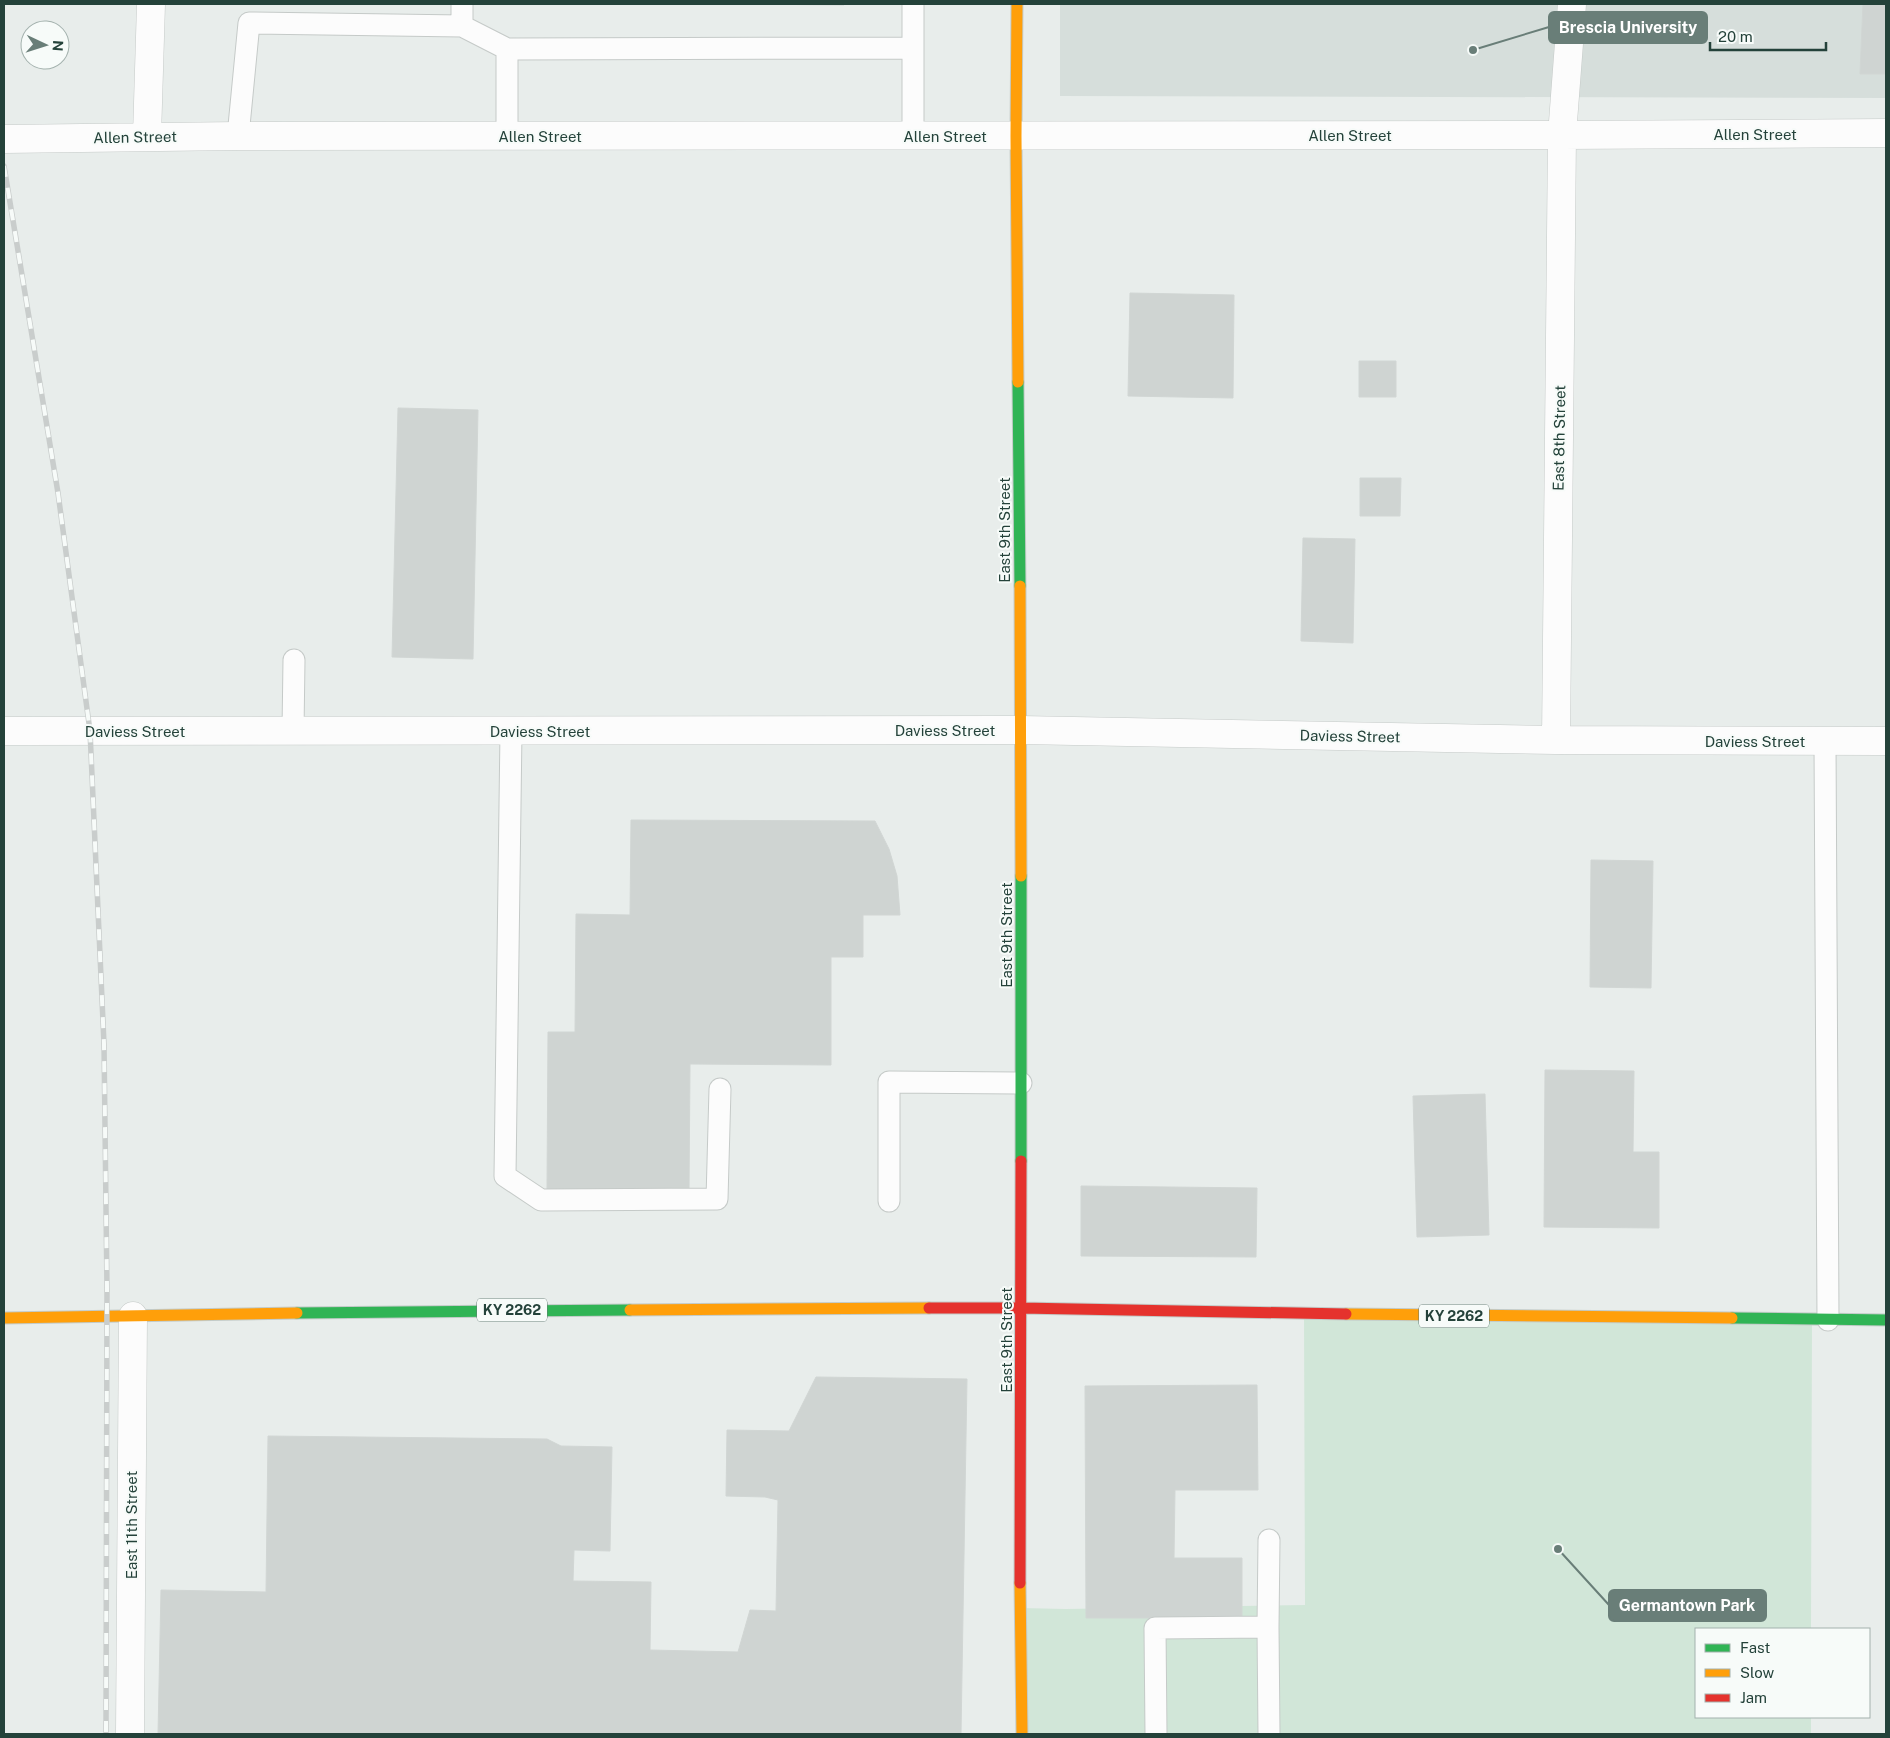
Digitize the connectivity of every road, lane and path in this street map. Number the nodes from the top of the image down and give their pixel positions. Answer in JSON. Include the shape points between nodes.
{"nodes":[{"id":1,"x":151,"y":4,"type":"edge"},
{"id":2,"x":462,"y":4,"type":"edge"},
{"id":3,"x":913,"y":4,"type":"edge"},
{"id":4,"x":1017,"y":4,"type":"edge"},
{"id":5,"x":1572,"y":4,"type":"edge"},
{"id":6,"x":250,"y":14,"type":"edge"},
{"id":7,"x":462,"y":26,"type":"junction"},
{"id":8,"x":913,"y":48,"type":"junction"},
{"id":9,"x":507,"y":49,"type":"junction"},
{"id":10,"x":1886,"y":134,"type":"edge"},
{"id":11,"x":1562,"y":135,"type":"junction"},
{"id":12,"x":148,"y":136,"type":"junction"},
{"id":13,"x":238,"y":136,"type":"junction"},
{"id":14,"x":506,"y":136,"type":"junction"},
{"id":15,"x":913,"y":136,"type":"junction"},
{"id":16,"x":1016,"y":136,"type":"junction"},
{"id":17,"x":4,"y":139,"type":"edge"},
{"id":18,"x":294,"y":660,"type":"dead end"},
{"id":19,"x":1021,"y":730,"type":"junction"},
{"id":20,"x":4,"y":731,"type":"edge"},
{"id":21,"x":292,"y":731,"type":"junction"},
{"id":22,"x":511,"y":731,"type":"junction"},
{"id":23,"x":1556,"y":740,"type":"junction"},
{"id":24,"x":1825,"y":741,"type":"junction"},
{"id":25,"x":1886,"y":741,"type":"edge"},
{"id":26,"x":1021,"y":1083,"type":"junction"},
{"id":27,"x":720,"y":1089,"type":"dead end"},
{"id":28,"x":889,"y":1201,"type":"dead end"},
{"id":29,"x":1021,"y":1308,"type":"junction"},
{"id":30,"x":133,"y":1316,"type":"junction"},
{"id":31,"x":4,"y":1318,"type":"edge"},
{"id":32,"x":1828,"y":1320,"type":"junction"},
{"id":33,"x":1886,"y":1320,"type":"edge"},
{"id":34,"x":1269,"y":1540,"type":"dead end"},
{"id":35,"x":1268,"y":1627,"type":"junction"},
{"id":36,"x":130,"y":1734,"type":"edge"},
{"id":37,"x":1022,"y":1734,"type":"edge"},
{"id":38,"x":1156,"y":1734,"type":"edge"},
{"id":39,"x":1270,"y":1734,"type":"edge"}],
"edges":[{"from":1,"to":12,"type":"street"},
{"from":2,"to":7,"type":"lane"},
{"from":3,"to":8,"type":"lane"},
{"from":4,"to":16,"type":"main road","name":"East 9th Street"},
{"from":5,"to":11,"type":"street","name":"East 8th Street"},
{"from":6,"to":7,"type":"lane"},
{"from":6,"to":13,"type":"lane"},
{"from":7,"to":9,"type":"lane"},
{"from":8,"to":9,"type":"lane"},
{"from":8,"to":15,"type":"lane"},
{"from":9,"to":14,"type":"lane"},
{"from":10,"to":11,"type":"street","name":"Allen Street"},
{"from":11,"to":16,"type":"street","name":"Allen Street"},
{"from":11,"to":23,"type":"street","name":"East 8th Street"},
{"from":12,"to":13,"type":"street","name":"Allen Street"},
{"from":12,"to":17,"type":"street","name":"Allen Street"},
{"from":13,"to":14,"type":"street","name":"Allen Street"},
{"from":14,"to":15,"type":"street","name":"Allen Street"},
{"from":15,"to":16,"type":"street","name":"Allen Street"},
{"from":16,"to":19,"type":"main road","name":"East 9th Street"},
{"from":18,"to":21,"type":"lane"},
{"from":19,"to":22,"type":"street","name":"Daviess Street"},
{"from":19,"to":23,"type":"street","name":"Daviess Street"},
{"from":19,"to":26,"type":"main road","name":"East 9th Street"},
{"from":20,"to":21,"type":"street","name":"Daviess Street"},
{"from":21,"to":22,"type":"street","name":"Daviess Street"},
{"from":22,"to":27,"type":"lane","via":[[505,1176],[541,1200],[717,1199]]},
{"from":23,"to":24,"type":"street","name":"Daviess Street"},
{"from":24,"to":25,"type":"street","name":"Daviess Street"},
{"from":24,"to":32,"type":"lane"},
{"from":26,"to":28,"type":"lane","via":[[889,1082]]},
{"from":26,"to":29,"type":"main road","name":"East 9th Street"},
{"from":29,"to":30,"type":"main road","number":"KY 2262","via":[[397,1311]]},
{"from":29,"to":32,"type":"main road","number":"KY 2262"},
{"from":29,"to":37,"type":"main road","name":"East 9th Street"},
{"from":30,"to":31,"type":"main road","number":"KY 2262"},
{"from":30,"to":36,"type":"street","name":"East 11th Street"},
{"from":32,"to":33,"type":"main road","number":"KY 2262"},
{"from":34,"to":35,"type":"lane"},
{"from":35,"to":38,"type":"lane","via":[[1155,1628]]},
{"from":35,"to":39,"type":"lane"}]}
